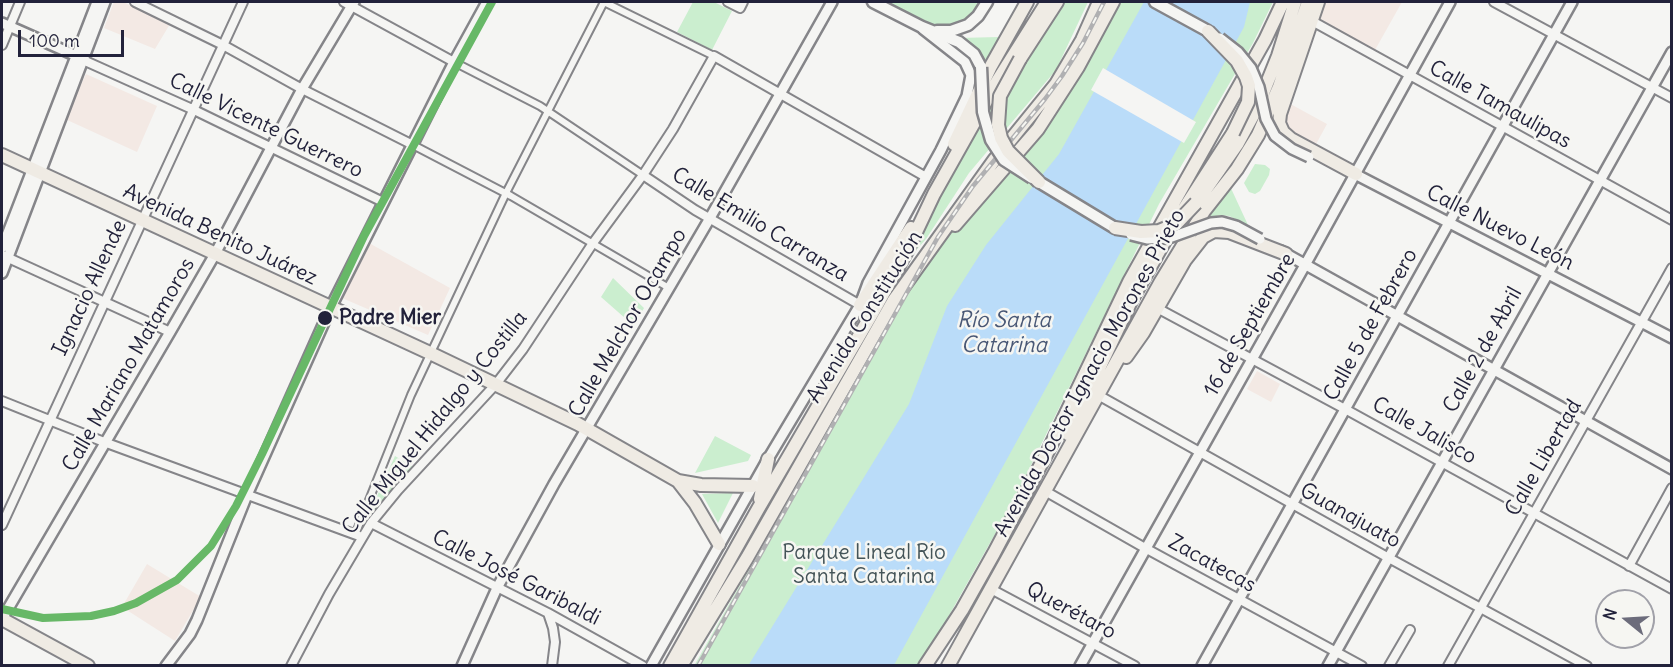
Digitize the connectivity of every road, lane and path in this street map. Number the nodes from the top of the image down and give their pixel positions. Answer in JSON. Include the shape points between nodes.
{"nodes":[{"id":1,"x":20,"y":2,"type":"edge"},
{"id":2,"x":97,"y":2,"type":"edge"},
{"id":3,"x":105,"y":2,"type":"edge"},
{"id":4,"x":135,"y":2,"type":"edge"},
{"id":5,"x":243,"y":2,"type":"edge"},
{"id":6,"x":487,"y":2,"type":"edge"},
{"id":7,"x":604,"y":2,"type":"edge"},
{"id":8,"x":728,"y":2,"type":"edge"},
{"id":9,"x":832,"y":2,"type":"edge"},
{"id":10,"x":873,"y":2,"type":"edge"},
{"id":11,"x":987,"y":2,"type":"edge"},
{"id":12,"x":1047,"y":2,"type":"edge"},
{"id":13,"x":1057,"y":2,"type":"edge"},
{"id":14,"x":1099,"y":2,"type":"edge"},
{"id":15,"x":1113,"y":2,"type":"edge"},
{"id":16,"x":1155,"y":2,"type":"edge"},
{"id":17,"x":1283,"y":2,"type":"edge"},
{"id":18,"x":1295,"y":2,"type":"edge"},
{"id":19,"x":1308,"y":2,"type":"edge"},
{"id":20,"x":1318,"y":2,"type":"edge"},
{"id":21,"x":1450,"y":2,"type":"edge"},
{"id":22,"x":1494,"y":2,"type":"edge"},
{"id":23,"x":1572,"y":2,"type":"edge"},
{"id":24,"x":350,"y":3,"type":"edge"},
{"id":25,"x":1026,"y":4,"type":"edge"},
{"id":26,"x":742,"y":5,"type":"edge"},
{"id":27,"x":1312,"y":21,"type":"junction"},
{"id":28,"x":5,"y":24,"type":"edge"},
{"id":29,"x":926,"y":29,"type":"junction"},
{"id":30,"x":1208,"y":31,"type":"junction"},
{"id":31,"x":1554,"y":34,"type":"junction"},
{"id":32,"x":2,"y":45,"type":"edge"},
{"id":33,"x":223,"y":45,"type":"junction"},
{"id":34,"x":1671,"y":52,"type":"edge"},
{"id":35,"x":714,"y":56,"type":"junction"},
{"id":36,"x":79,"y":58,"type":"junction"},
{"id":37,"x":454,"y":62,"type":"junction"},
{"id":38,"x":1409,"y":75,"type":"junction"},
{"id":39,"x":1652,"y":87,"type":"junction"},
{"id":40,"x":302,"y":89,"type":"junction"},
{"id":41,"x":780,"y":94,"type":"junction"},
{"id":42,"x":1671,"y":98,"type":"edge"},
{"id":43,"x":192,"y":109,"type":"junction"},
{"id":44,"x":546,"y":111,"type":"junction"},
{"id":45,"x":1502,"y":127,"type":"junction"},
{"id":46,"x":413,"y":145,"type":"junction"},
{"id":47,"x":271,"y":148,"type":"junction"},
{"id":48,"x":2,"y":155,"type":"edge"},
{"id":49,"x":36,"y":171,"type":"junction"},
{"id":50,"x":1356,"y":174,"type":"junction"},
{"id":51,"x":643,"y":175,"type":"junction"},
{"id":52,"x":927,"y":177,"type":"junction"},
{"id":53,"x":1599,"y":180,"type":"junction"},
{"id":54,"x":1039,"y":182,"type":"junction"},
{"id":55,"x":506,"y":193,"type":"junction"},
{"id":56,"x":934,"y":194,"type":"junction"},
{"id":57,"x":382,"y":202,"type":"junction"},
{"id":58,"x":710,"y":218,"type":"junction"},
{"id":59,"x":142,"y":219,"type":"junction"},
{"id":60,"x":1671,"y":220,"type":"edge"},
{"id":61,"x":1449,"y":222,"type":"junction"},
{"id":62,"x":1115,"y":228,"type":"junction"},
{"id":63,"x":593,"y":243,"type":"junction"},
{"id":64,"x":2,"y":248,"type":"edge"},
{"id":65,"x":215,"y":254,"type":"junction"},
{"id":66,"x":1286,"y":254,"type":"junction"},
{"id":67,"x":5,"y":256,"type":"edge"},
{"id":68,"x":1305,"y":265,"type":"junction"},
{"id":69,"x":1671,"y":268,"type":"edge"},
{"id":70,"x":2,"y":273,"type":"edge"},
{"id":71,"x":1547,"y":273,"type":"junction"},
{"id":72,"x":669,"y":288,"type":"junction"},
{"id":73,"x":894,"y":300,"type":"junction"},
{"id":74,"x":105,"y":302,"type":"junction"},
{"id":75,"x":860,"y":305,"type":"junction"},
{"id":76,"x":331,"y":308,"type":"junction"},
{"id":77,"x":1157,"y":308,"type":"junction"},
{"id":78,"x":1396,"y":316,"type":"junction"},
{"id":79,"x":1641,"y":322,"type":"junction"},
{"id":80,"x":170,"y":333,"type":"junction"},
{"id":81,"x":1671,"y":338,"type":"edge"},
{"id":82,"x":432,"y":354,"type":"junction"},
{"id":83,"x":1252,"y":358,"type":"junction"},
{"id":84,"x":1112,"y":370,"type":"junction"},
{"id":85,"x":1493,"y":370,"type":"junction"},
{"id":86,"x":496,"y":384,"type":"junction"},
{"id":87,"x":1098,"y":395,"type":"junction"},
{"id":88,"x":2,"y":401,"type":"edge"},
{"id":89,"x":1345,"y":408,"type":"junction"},
{"id":90,"x":49,"y":419,"type":"junction"},
{"id":91,"x":1586,"y":422,"type":"junction"},
{"id":92,"x":586,"y":429,"type":"junction"},
{"id":93,"x":104,"y":442,"type":"junction"},
{"id":94,"x":1199,"y":452,"type":"junction"},
{"id":95,"x":768,"y":459,"type":"junction"},
{"id":96,"x":1441,"y":461,"type":"junction"},
{"id":97,"x":1671,"y":469,"type":"edge"},
{"id":98,"x":678,"y":482,"type":"junction"},
{"id":99,"x":753,"y":486,"type":"junction"},
{"id":100,"x":1671,"y":488,"type":"edge"},
{"id":101,"x":1046,"y":491,"type":"junction"},
{"id":102,"x":247,"y":495,"type":"junction"},
{"id":103,"x":1291,"y":504,"type":"junction"},
{"id":104,"x":758,"y":508,"type":"junction"},
{"id":105,"x":1533,"y":512,"type":"junction"},
{"id":106,"x":371,"y":523,"type":"junction"},
{"id":107,"x":2,"y":525,"type":"edge"},
{"id":108,"x":358,"y":536,"type":"junction"},
{"id":109,"x":719,"y":544,"type":"junction"},
{"id":110,"x":1144,"y":548,"type":"junction"},
{"id":111,"x":1387,"y":557,"type":"junction"},
{"id":112,"x":747,"y":558,"type":"junction"},
{"id":113,"x":1629,"y":566,"type":"junction"},
{"id":114,"x":497,"y":588,"type":"junction"},
{"id":115,"x":991,"y":589,"type":"junction"},
{"id":116,"x":1671,"y":589,"type":"edge"},
{"id":117,"x":1239,"y":599,"type":"junction"},
{"id":118,"x":1481,"y":608,"type":"junction"},
{"id":119,"x":962,"y":610,"type":"junction"},
{"id":120,"x":548,"y":613,"type":"junction"},
{"id":121,"x":2,"y":619,"type":"edge"},
{"id":122,"x":691,"y":629,"type":"junction"},
{"id":123,"x":1410,"y":630,"type":"dead end"},
{"id":124,"x":1092,"y":643,"type":"junction"},
{"id":125,"x":1336,"y":651,"type":"junction"},
{"id":126,"x":1573,"y":662,"type":"edge"},
{"id":127,"x":88,"y":666,"type":"edge"},
{"id":128,"x":166,"y":666,"type":"edge"},
{"id":129,"x":291,"y":666,"type":"edge"},
{"id":130,"x":462,"y":666,"type":"edge"},
{"id":131,"x":552,"y":666,"type":"edge"},
{"id":132,"x":644,"y":666,"type":"edge"},
{"id":133,"x":651,"y":666,"type":"edge"},
{"id":134,"x":670,"y":666,"type":"edge"},
{"id":135,"x":681,"y":666,"type":"edge"},
{"id":136,"x":925,"y":666,"type":"edge"},
{"id":137,"x":935,"y":666,"type":"edge"},
{"id":138,"x":948,"y":666,"type":"edge"},
{"id":139,"x":1080,"y":666,"type":"edge"},
{"id":140,"x":1135,"y":666,"type":"edge"},
{"id":141,"x":1202,"y":666,"type":"edge"},
{"id":142,"x":1328,"y":666,"type":"edge"},
{"id":143,"x":1362,"y":666,"type":"edge"},
{"id":144,"x":1389,"y":666,"type":"edge"},
{"id":145,"x":1448,"y":666,"type":"edge"},
{"id":146,"x":1587,"y":666,"type":"edge"}],
"edges":[{"from":1,"to":28,"type":"street"},
{"from":2,"to":36,"type":"street"},
{"from":3,"to":36,"type":"street"},
{"from":4,"to":33,"type":"street"},
{"from":5,"to":33,"type":"street","name":"Ignacio Allende"},
{"from":6,"to":37,"type":"street"},
{"from":7,"to":35,"type":"street"},
{"from":7,"to":44,"type":"street"},
{"from":8,"to":26,"type":"street"},
{"from":9,"to":41,"type":"street","name":"Calle Melchor Ocampo"},
{"from":10,"to":29,"type":"main road"},
{"from":11,"to":29,"type":"main road","via":[[968,25],[951,30]]},
{"from":12,"to":56,"type":"main road","name":"Avenida Constitución"},
{"from":13,"to":54,"type":"main road","bridge":true,"via":[[1000,96],[1001,138],[1008,151]]},
{"from":14,"to":73,"type":"main road","name":"Avenida Constitución","via":[[1056,84],[988,168]]},
{"from":15,"to":73,"type":"main road","via":[[1038,129]]},
{"from":16,"to":30,"type":"main road"},
{"from":17,"to":119,"type":"main road","name":"Avenida Doctor Ignacio Morones Prieto","via":[[1129,282],[1048,451]]},
{"from":18,"to":62,"type":"main road","bridge":true,"via":[[1257,108],[1196,203],[1176,224],[1158,231]]},
{"from":19,"to":84,"type":"main road","name":"Avenida Doctor Ignacio Morones Prieto","via":[[1258,135],[1195,225]]},
{"from":20,"to":27,"type":"main road"},
{"from":21,"to":38,"type":"street","name":"16 de Septiembre"},
{"from":22,"to":31,"type":"street"},
{"from":23,"to":31,"type":"street","name":"Calle 5 de Febrero"},
{"from":24,"to":37,"type":"street"},
{"from":24,"to":40,"type":"street","name":"Calle Mariano Matamoros"},
{"from":25,"to":56,"type":"main road","via":[[974,101]]},
{"from":27,"to":38,"type":"street","name":"Calle Tamaulipas"},
{"from":27,"to":50,"type":"main road","via":[[1279,123],[1291,139]]},
{"from":28,"to":32,"type":"street"},
{"from":28,"to":36,"type":"street","name":"Calle Vicente Guerrero"},
{"from":29,"to":52,"type":"street","via":[[961,57],[971,75],[964,104]]},
{"from":29,"to":54,"type":"main road","bridge":true,"via":[[974,54],[981,67],[983,112],[991,140],[1004,160]]},
{"from":30,"to":50,"type":"street","name":"Calle Nuevo León","bridge":true,"via":[[1238,52],[1251,68],[1266,120],[1275,136],[1309,157]]},
{"from":30,"to":101,"type":"main road","bridge":true,"via":[[1246,77],[1248,102],[1142,280],[1070,430]]},
{"from":31,"to":39,"type":"street"},
{"from":31,"to":45,"type":"street","name":"Calle 5 de Febrero"},
{"from":33,"to":40,"type":"street"},
{"from":33,"to":43,"type":"street","name":"Ignacio Allende"},
{"from":34,"to":39,"type":"street","name":"Calle 2 de Abril"},
{"from":35,"to":41,"type":"street"},
{"from":35,"to":51,"type":"street","name":"Calle Miguel Hidalgo y Costilla"},
{"from":36,"to":43,"type":"street","name":"Calle Vicente Guerrero"},
{"from":36,"to":49,"type":"street"},
{"from":37,"to":44,"type":"street"},
{"from":37,"to":46,"type":"street"},
{"from":38,"to":45,"type":"street","name":"Calle Tamaulipas"},
{"from":38,"to":50,"type":"street","name":"16 de Septiembre"},
{"from":39,"to":42,"type":"street"},
{"from":39,"to":53,"type":"street","name":"Calle 2 de Abril"},
{"from":40,"to":46,"type":"street"},
{"from":40,"to":47,"type":"street","name":"Calle Mariano Matamoros"},
{"from":41,"to":52,"type":"street"},
{"from":41,"to":58,"type":"street","name":"Calle Melchor Ocampo"},
{"from":43,"to":47,"type":"street","name":"Calle Vicente Guerrero"},
{"from":43,"to":59,"type":"street","name":"Ignacio Allende"},
{"from":44,"to":51,"type":"street"},
{"from":44,"to":55,"type":"street"},
{"from":45,"to":53,"type":"street","name":"Calle Tamaulipas"},
{"from":45,"to":61,"type":"street","name":"Calle 5 de Febrero"},
{"from":46,"to":55,"type":"street"},
{"from":46,"to":57,"type":"street"},
{"from":47,"to":57,"type":"street","name":"Calle Vicente Guerrero"},
{"from":47,"to":65,"type":"street","name":"Calle Mariano Matamoros"},
{"from":48,"to":49,"type":"main road","name":"Avenida Benito Juárez"},
{"from":49,"to":59,"type":"main road","name":"Avenida Benito Juárez"},
{"from":49,"to":64,"type":"street"},
{"from":49,"to":67,"type":"street"},
{"from":50,"to":61,"type":"street","name":"Calle Nuevo León"},
{"from":50,"to":68,"type":"street","name":"16 de Septiembre"},
{"from":51,"to":58,"type":"street","name":"Calle Emilio Carranza"},
{"from":51,"to":63,"type":"street","name":"Calle Miguel Hidalgo y Costilla"},
{"from":52,"to":75,"type":"street","via":[[868,283]]},
{"from":53,"to":60,"type":"street","name":"Calle Tamaulipas"},
{"from":53,"to":71,"type":"street","name":"Calle 2 de Abril"},
{"from":54,"to":62,"type":"main road"},
{"from":55,"to":63,"type":"street"},
{"from":55,"to":82,"type":"street"},
{"from":56,"to":75,"type":"main road"},
{"from":56,"to":104,"type":"main road","name":"Avenida Constitución","via":[[873,312]]},
{"from":57,"to":76,"type":"street"},
{"from":58,"to":72,"type":"street","name":"Calle Melchor Ocampo"},
{"from":58,"to":75,"type":"street","name":"Calle Emilio Carranza"},
{"from":59,"to":65,"type":"main road","name":"Avenida Benito Juárez"},
{"from":59,"to":74,"type":"street","name":"Ignacio Allende"},
{"from":61,"to":71,"type":"street","name":"Calle Nuevo León"},
{"from":61,"to":78,"type":"street","name":"Calle 5 de Febrero"},
{"from":62,"to":66,"type":"street","bridge":true,"via":[[1135,237],[1158,239],[1222,222]]},
{"from":63,"to":72,"type":"street"},
{"from":63,"to":86,"type":"street","name":"Calle Miguel Hidalgo y Costilla"},
{"from":65,"to":76,"type":"main road","name":"Avenida Benito Juárez"},
{"from":65,"to":80,"type":"street","name":"Calle Mariano Matamoros"},
{"from":66,"to":68,"type":"street"},
{"from":66,"to":77,"type":"main road","via":[[1229,232],[1209,233],[1194,247]]},
{"from":67,"to":70,"type":"street"},
{"from":67,"to":74,"type":"street"},
{"from":68,"to":78,"type":"street"},
{"from":68,"to":83,"type":"street","name":"16 de Septiembre"},
{"from":69,"to":79,"type":"street","name":"Calle Libertad"},
{"from":71,"to":79,"type":"street","name":"Calle Nuevo León"},
{"from":71,"to":85,"type":"street","name":"Calle 2 de Abril"},
{"from":72,"to":92,"type":"street","name":"Calle Melchor Ocampo"},
{"from":73,"to":112,"type":"main road","name":"Avenida Constitución"},
{"from":74,"to":80,"type":"street"},
{"from":74,"to":90,"type":"street","name":"Ignacio Allende"},
{"from":75,"to":95,"type":"street"},
{"from":76,"to":82,"type":"main road","name":"Avenida Benito Juárez"},
{"from":76,"to":102,"type":"street"},
{"from":77,"to":83,"type":"street","name":"Calle Jalisco"},
{"from":77,"to":84,"type":"main road","via":[[1136,343]]},
{"from":78,"to":85,"type":"street"},
{"from":78,"to":89,"type":"street","name":"Calle 5 de Febrero"},
{"from":79,"to":81,"type":"street","name":"Calle Nuevo León"},
{"from":79,"to":91,"type":"street","name":"Calle Libertad"},
{"from":80,"to":93,"type":"street","name":"Calle Mariano Matamoros"},
{"from":82,"to":86,"type":"main road","name":"Avenida Benito Juárez"},
{"from":82,"to":108,"type":"street","via":[[411,394]]},
{"from":83,"to":89,"type":"street","name":"Calle Jalisco"},
{"from":83,"to":94,"type":"street","name":"16 de Septiembre"},
{"from":84,"to":87,"type":"main road","name":"Avenida Doctor Ignacio Morones Prieto"},
{"from":85,"to":91,"type":"street"},
{"from":85,"to":96,"type":"street","name":"Calle 2 de Abril"},
{"from":86,"to":92,"type":"main road","name":"Avenida Benito Juárez"},
{"from":86,"to":106,"type":"street","name":"Calle Miguel Hidalgo y Costilla"},
{"from":87,"to":94,"type":"street","name":"Guanajuato"},
{"from":87,"to":101,"type":"main road","name":"Avenida Doctor Ignacio Morones Prieto"},
{"from":88,"to":90,"type":"street"},
{"from":89,"to":96,"type":"street","name":"Calle Jalisco"},
{"from":89,"to":103,"type":"street","name":"Calle 5 de Febrero"},
{"from":90,"to":93,"type":"street"},
{"from":90,"to":107,"type":"street","name":"Ignacio Allende"},
{"from":91,"to":97,"type":"street"},
{"from":91,"to":105,"type":"street","name":"Calle Libertad"},
{"from":92,"to":98,"type":"main road","name":"Avenida Benito Juárez"},
{"from":92,"to":114,"type":"street","name":"Calle Melchor Ocampo"},
{"from":93,"to":102,"type":"street"},
{"from":93,"to":121,"type":"street","name":"Calle Mariano Matamoros"},
{"from":94,"to":103,"type":"street","name":"Guanajuato"},
{"from":94,"to":110,"type":"street","name":"16 de Septiembre"},
{"from":95,"to":99,"type":"street"},
{"from":95,"to":104,"type":"main road"},
{"from":96,"to":105,"type":"street","name":"Calle Jalisco"},
{"from":96,"to":111,"type":"street","name":"Calle 2 de Abril"},
{"from":98,"to":99,"type":"main road","name":"Avenida Benito Juárez"},
{"from":98,"to":109,"type":"main road","name":"Avenida Benito Juárez"},
{"from":99,"to":109,"type":"street"},
{"from":100,"to":113,"type":"street"},
{"from":101,"to":110,"type":"street","name":"Zacatecas"},
{"from":101,"to":115,"type":"main road","name":"Avenida Doctor Ignacio Morones Prieto"},
{"from":102,"to":108,"type":"street"},
{"from":102,"to":128,"type":"street","via":[[197,620]]},
{"from":103,"to":111,"type":"street","name":"Guanajuato"},
{"from":103,"to":117,"type":"street","name":"Calle 5 de Febrero"},
{"from":104,"to":122,"type":"main road","name":"Avenida Constitución"},
{"from":105,"to":113,"type":"street","name":"Calle Jalisco"},
{"from":105,"to":118,"type":"street","name":"Calle Libertad"},
{"from":106,"to":108,"type":"street","name":"Calle Miguel Hidalgo y Costilla"},
{"from":106,"to":114,"type":"street","name":"Calle José Garibaldi"},
{"from":108,"to":129,"type":"street","name":"Calle Miguel Hidalgo y Costilla"},
{"from":109,"to":133,"type":"street"},
{"from":110,"to":117,"type":"street","name":"Zacatecas"},
{"from":110,"to":124,"type":"street","name":"16 de Septiembre"},
{"from":111,"to":118,"type":"street","name":"Guanajuato"},
{"from":111,"to":125,"type":"street","name":"Calle 2 de Abril"},
{"from":112,"to":122,"type":"main road"},
{"from":112,"to":135,"type":"main road","name":"Avenida Constitución"},
{"from":113,"to":116,"type":"street","name":"Calle Jalisco"},
{"from":114,"to":120,"type":"street","name":"Calle José Garibaldi"},
{"from":114,"to":130,"type":"street","name":"Calle Melchor Ocampo"},
{"from":115,"to":124,"type":"street","name":"Querétaro"},
{"from":115,"to":138,"type":"main road","name":"Avenida Doctor Ignacio Morones Prieto"},
{"from":117,"to":125,"type":"street","name":"Zacatecas"},
{"from":117,"to":141,"type":"street","name":"Calle 5 de Febrero"},
{"from":118,"to":126,"type":"street","name":"Guanajuato"},
{"from":118,"to":145,"type":"street","name":"Calle Libertad"},
{"from":119,"to":136,"type":"main road","name":"Avenida Doctor Ignacio Morones Prieto"},
{"from":119,"to":137,"type":"main road"},
{"from":120,"to":131,"type":"street","via":[[555,642]]},
{"from":120,"to":132,"type":"street","name":"Calle José Garibaldi"},
{"from":121,"to":127,"type":"main road"},
{"from":122,"to":134,"type":"main road","name":"Avenida Constitución"},
{"from":123,"to":144,"type":"street"},
{"from":124,"to":139,"type":"street","name":"16 de Septiembre"},
{"from":124,"to":140,"type":"street","name":"Querétaro"},
{"from":125,"to":142,"type":"street","name":"Calle 2 de Abril"},
{"from":125,"to":143,"type":"street","name":"Zacatecas"},
{"from":126,"to":146,"type":"street","name":"Guanajuato"}]}
